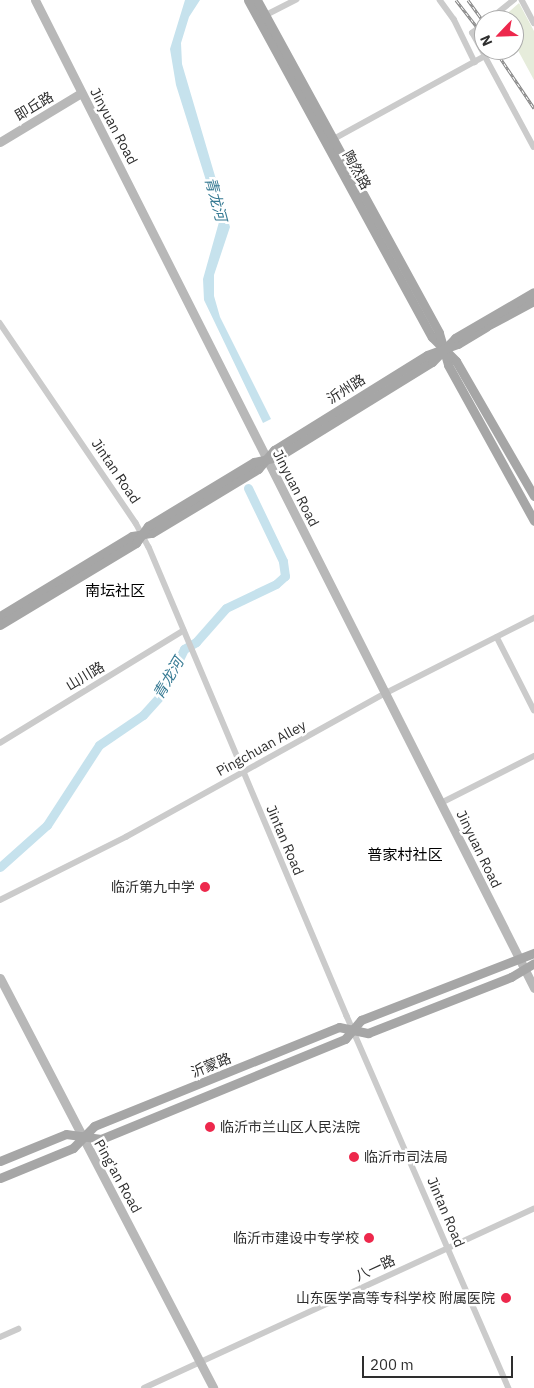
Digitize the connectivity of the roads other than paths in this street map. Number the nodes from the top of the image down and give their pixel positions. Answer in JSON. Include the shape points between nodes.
{"nodes":[{"id":1,"x":35,"y":0,"type":"edge"},
{"id":2,"x":248,"y":0,"type":"edge"},
{"id":3,"x":257,"y":0,"type":"edge"},
{"id":4,"x":296,"y":0,"type":"edge"},
{"id":5,"x":440,"y":0,"type":"edge"},
{"id":6,"x":514,"y":0,"type":"edge"},
{"id":7,"x":522,"y":0,"type":"edge"},
{"id":8,"x":502,"y":10,"type":"edge"},
{"id":9,"x":266,"y":15,"type":"junction"},
{"id":10,"x":534,"y":23,"type":"edge"},
{"id":11,"x":478,"y":60,"type":"edge"},
{"id":12,"x":487,"y":60,"type":"edge"},
{"id":13,"x":475,"y":62,"type":"junction"},
{"id":14,"x":81,"y":93,"type":"junction"},
{"id":15,"x":309,"y":111,"type":"junction"},
{"id":16,"x":325,"y":123,"type":"junction"},
{"id":17,"x":334,"y":139,"type":"junction"},
{"id":18,"x":0,"y":142,"type":"edge"},
{"id":19,"x":534,"y":147,"type":"edge"},
{"id":20,"x":335,"y":159,"type":"junction"},
{"id":21,"x":354,"y":176,"type":"junction"},
{"id":22,"x":534,"y":288,"type":"edge"},
{"id":23,"x":534,"y":292,"type":"edge"},
{"id":24,"x":534,"y":297,"type":"edge"},
{"id":25,"x":534,"y":301,"type":"edge"},
{"id":26,"x":486,"y":323,"type":"junction"},
{"id":27,"x":0,"y":324,"type":"edge"},
{"id":28,"x":445,"y":350,"type":"junction"},
{"id":29,"x":266,"y":459,"type":"junction"},
{"id":30,"x":534,"y":496,"type":"edge"},
{"id":31,"x":534,"y":521,"type":"edge"},
{"id":32,"x":143,"y":536,"type":"junction"},
{"id":33,"x":0,"y":616,"type":"edge"},
{"id":34,"x":534,"y":618,"type":"edge"},
{"id":35,"x":0,"y":625,"type":"edge"},
{"id":36,"x":184,"y":631,"type":"junction"},
{"id":37,"x":497,"y":637,"type":"junction"},
{"id":38,"x":386,"y":694,"type":"junction"},
{"id":39,"x":534,"y":710,"type":"edge"},
{"id":40,"x":0,"y":742,"type":"edge"},
{"id":41,"x":534,"y":756,"type":"edge"},
{"id":42,"x":242,"y":771,"type":"junction"},
{"id":43,"x":441,"y":803,"type":"junction"},
{"id":44,"x":0,"y":900,"type":"edge"},
{"id":45,"x":534,"y":956,"type":"edge"},
{"id":46,"x":519,"y":959,"type":"junction"},
{"id":47,"x":525,"y":970,"type":"junction"},
{"id":48,"x":0,"y":978,"type":"edge"},
{"id":49,"x":534,"y":988,"type":"edge"},
{"id":50,"x":355,"y":1030,"type":"junction"},
{"id":51,"x":80,"y":1138,"type":"junction"},
{"id":52,"x":0,"y":1162,"type":"edge"},
{"id":53,"x":0,"y":1178,"type":"edge"},
{"id":54,"x":534,"y":1209,"type":"edge"},
{"id":55,"x":448,"y":1248,"type":"junction"},
{"id":56,"x":18,"y":1330,"type":"dead end"},
{"id":57,"x":0,"y":1337,"type":"edge"},
{"id":58,"x":200,"y":1362,"type":"junction"},
{"id":59,"x":144,"y":1388,"type":"edge"},
{"id":60,"x":213,"y":1388,"type":"edge"},
{"id":61,"x":509,"y":1388,"type":"edge"}],
"edges":[{"from":1,"to":14,"type":"street","name":"Jinyuan Road"},
{"from":2,"to":15,"type":"main road","name":"陶然路"},
{"from":3,"to":9,"type":"main road","name":"陶然路"},
{"from":4,"to":9,"type":"street"},
{"from":5,"to":13,"type":"street","via":[[454,19]]},
{"from":6,"to":8,"type":"street"},
{"from":7,"to":10,"type":"street"},
{"from":9,"to":16,"type":"main road","name":"陶然路"},
{"from":11,"to":13,"type":"street"},
{"from":12,"to":19,"type":"street"},
{"from":13,"to":17,"type":"street"},
{"from":14,"to":18,"type":"street","name":"即丘路"},
{"from":14,"to":29,"type":"street","name":"Jinyuan Road"},
{"from":15,"to":16,"type":"main road","via":[[324,131]]},
{"from":15,"to":20,"type":"main road","name":"陶然路"},
{"from":16,"to":17,"type":"main road","name":"陶然路"},
{"from":17,"to":21,"type":"main road","name":"陶然路"},
{"from":20,"to":21,"type":"main road","via":[[336,150]]},
{"from":20,"to":28,"type":"main road","name":"陶然路","via":[[432,338]]},
{"from":21,"to":28,"type":"main road","name":"陶然路","via":[[439,333]]},
{"from":22,"to":26,"type":"main road"},
{"from":23,"to":26,"type":"main road","name":"沂州路"},
{"from":24,"to":26,"type":"main road","name":"沂州路"},
{"from":25,"to":26,"type":"main road"},
{"from":26,"to":28,"type":"main road","name":"沂州路"},
{"from":27,"to":32,"type":"street","name":"Jintan Road"},
{"from":28,"to":29,"type":"main road","name":"沂州路","via":[[427,355],[274,450]]},
{"from":28,"to":30,"type":"main road","name":"陶然路","via":[[456,361]]},
{"from":28,"to":31,"type":"main road","name":"陶然路","via":[[448,365]]},
{"from":29,"to":32,"type":"main road","name":"沂州路","via":[[258,469]]},
{"from":29,"to":38,"type":"street","name":"Jinyuan Road"},
{"from":32,"to":33,"type":"main road","name":"沂州路","via":[[132,536]]},
{"from":32,"to":35,"type":"main road","name":"沂州路"},
{"from":32,"to":36,"type":"street","name":"Jintan Road"},
{"from":34,"to":37,"type":"street","name":"Pingchuan Alley"},
{"from":36,"to":40,"type":"street","name":"山川路"},
{"from":36,"to":42,"type":"street","name":"Jintan Road"},
{"from":37,"to":38,"type":"street","name":"Pingchuan Alley"},
{"from":37,"to":39,"type":"street"},
{"from":38,"to":42,"type":"street","name":"Pingchuan Alley"},
{"from":38,"to":43,"type":"street","name":"Jinyuan Road"},
{"from":41,"to":43,"type":"street"},
{"from":42,"to":44,"type":"street","name":"Pingchuan Alley","via":[[126,837]]},
{"from":42,"to":50,"type":"street","name":"Jintan Road"},
{"from":43,"to":46,"type":"street","name":"Jinyuan Road"},
{"from":45,"to":46,"type":"main road","name":"沂蒙路"},
{"from":45,"to":47,"type":"main road","name":"沂蒙路"},
{"from":46,"to":47,"type":"street","name":"Jinyuan Road"},
{"from":46,"to":50,"type":"main road","name":"沂蒙路","via":[[362,1020]]},
{"from":47,"to":49,"type":"street","name":"Jinyuan Road"},
{"from":47,"to":50,"type":"main road","name":"沂蒙路","via":[[368,1033]]},
{"from":48,"to":51,"type":"street","name":"Ping'an Road"},
{"from":50,"to":51,"type":"main road","name":"沂蒙路","via":[[345,1039],[110,1136]]},
{"from":50,"to":51,"type":"main road","name":"沂蒙路","via":[[339,1027],[94,1126]]},
{"from":50,"to":55,"type":"street","name":"Jintan Road"},
{"from":51,"to":52,"type":"main road","name":"沂蒙路","via":[[66,1134]]},
{"from":51,"to":53,"type":"main road","name":"沂蒙路","via":[[73,1148]]},
{"from":51,"to":58,"type":"street","name":"Ping'an Road","via":[[94,1158]]},
{"from":54,"to":55,"type":"street","name":"八一路"},
{"from":55,"to":58,"type":"street","name":"八一路"},
{"from":55,"to":61,"type":"street","name":"Jintan Road"},
{"from":56,"to":57,"type":"street"},
{"from":58,"to":59,"type":"street","name":"八一路"},
{"from":58,"to":60,"type":"street","name":"Ping'an Road"}]}
